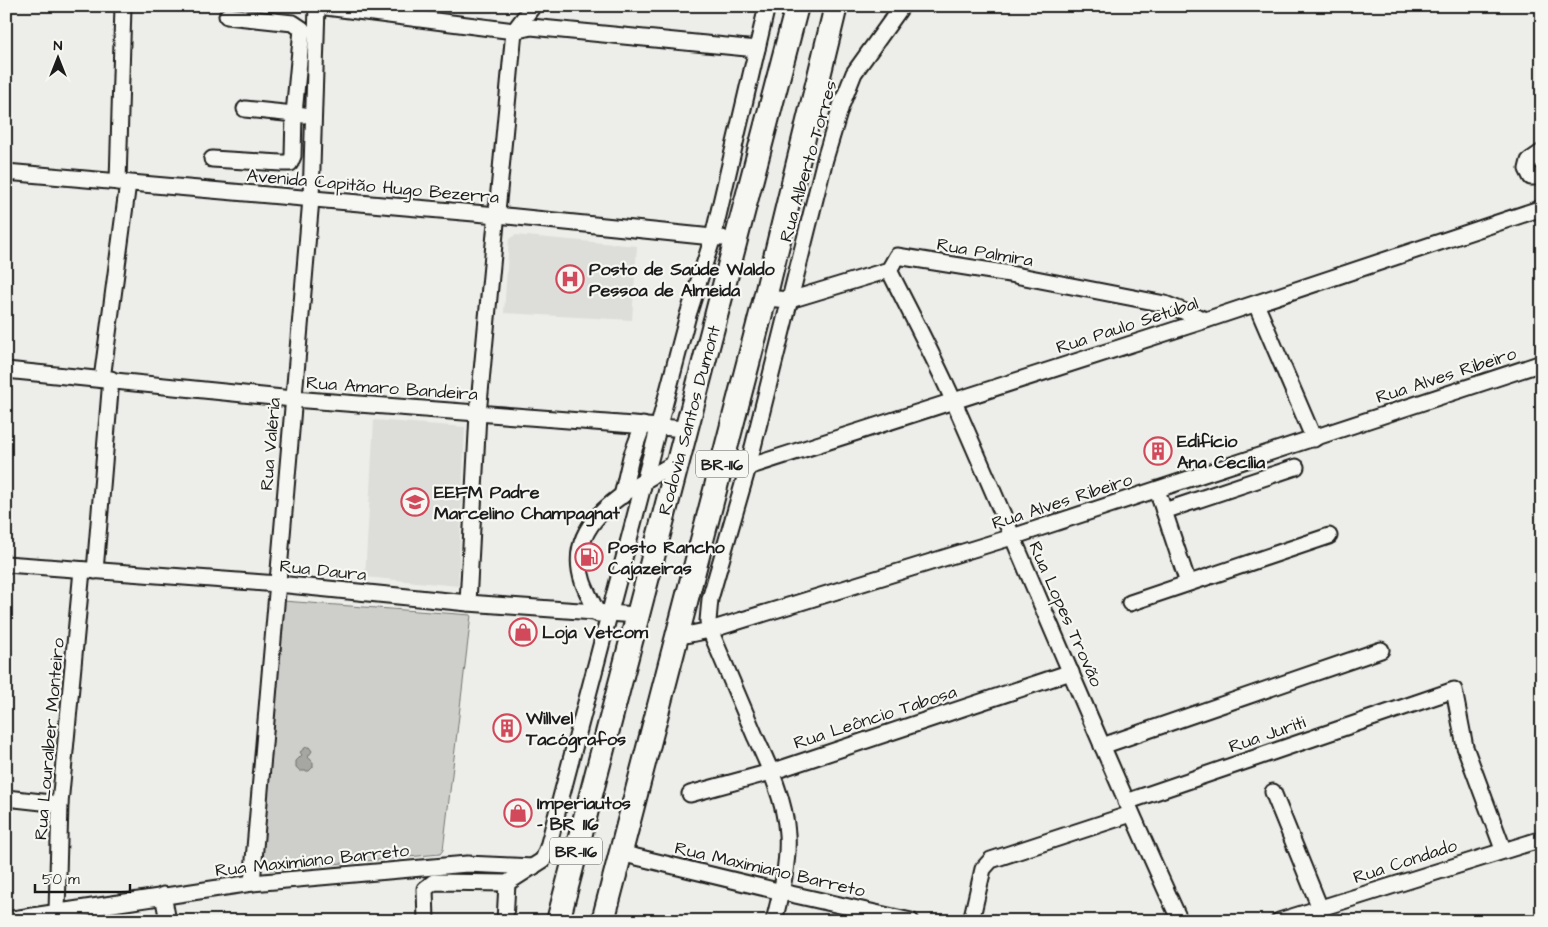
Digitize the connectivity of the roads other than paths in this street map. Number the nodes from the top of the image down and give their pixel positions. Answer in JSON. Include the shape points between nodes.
{"nodes":[{"id":1,"x":123,"y":6,"type":"edge"},
{"id":2,"x":317,"y":6,"type":"edge"},
{"id":3,"x":533,"y":6,"type":"edge"},
{"id":4,"x":766,"y":6,"type":"edge"},
{"id":5,"x":797,"y":6,"type":"edge"},
{"id":6,"x":836,"y":6,"type":"edge"},
{"id":7,"x":902,"y":6,"type":"edge"},
{"id":8,"x":228,"y":16,"type":"dead end"},
{"id":9,"x":514,"y":31,"type":"junction"},
{"id":10,"x":757,"y":49,"type":"junction"},
{"id":11,"x":245,"y":109,"type":"dead end"},
{"id":12,"x":294,"y":114,"type":"junction"},
{"id":13,"x":313,"y":116,"type":"junction"},
{"id":14,"x":1542,"y":152,"type":"edge"},
{"id":15,"x":212,"y":159,"type":"dead end"},
{"id":16,"x":6,"y":172,"type":"edge"},
{"id":17,"x":1542,"y":177,"type":"edge"},
{"id":18,"x":123,"y":182,"type":"junction"},
{"id":19,"x":311,"y":199,"type":"junction"},
{"id":20,"x":1542,"y":208,"type":"edge"},
{"id":21,"x":497,"y":215,"type":"junction"},
{"id":22,"x":713,"y":237,"type":"junction"},
{"id":23,"x":737,"y":240,"type":"junction"},
{"id":24,"x":889,"y":270,"type":"junction"},
{"id":25,"x":765,"y":298,"type":"junction"},
{"id":26,"x":790,"y":300,"type":"junction"},
{"id":27,"x":1256,"y":304,"type":"junction"},
{"id":28,"x":1206,"y":320,"type":"junction"},
{"id":29,"x":1542,"y":364,"type":"edge"},
{"id":30,"x":6,"y":370,"type":"edge"},
{"id":31,"x":106,"y":379,"type":"junction"},
{"id":32,"x":293,"y":399,"type":"junction"},
{"id":33,"x":953,"y":400,"type":"junction"},
{"id":34,"x":478,"y":414,"type":"junction"},
{"id":35,"x":643,"y":425,"type":"junction"},
{"id":36,"x":660,"y":426,"type":"junction"},
{"id":37,"x":686,"y":429,"type":"junction"},
{"id":38,"x":1314,"y":439,"type":"junction"},
{"id":39,"x":678,"y":461,"type":"junction"},
{"id":40,"x":748,"y":467,"type":"junction"},
{"id":41,"x":1296,"y":467,"type":"dead end"},
{"id":42,"x":721,"y":468,"type":"junction"},
{"id":43,"x":643,"y":483,"type":"junction"},
{"id":44,"x":1157,"y":490,"type":"junction"},
{"id":45,"x":622,"y":496,"type":"junction"},
{"id":46,"x":1164,"y":511,"type":"junction"},
{"id":47,"x":1329,"y":536,"type":"dead end"},
{"id":48,"x":1012,"y":537,"type":"junction"},
{"id":49,"x":6,"y":564,"type":"edge"},
{"id":50,"x":88,"y":571,"type":"junction"},
{"id":51,"x":278,"y":584,"type":"junction"},
{"id":52,"x":1188,"y":584,"type":"junction"},
{"id":53,"x":468,"y":603,"type":"junction"},
{"id":54,"x":1130,"y":603,"type":"dead end"},
{"id":55,"x":604,"y":614,"type":"junction"},
{"id":56,"x":637,"y":615,"type":"junction"},
{"id":57,"x":710,"y":630,"type":"junction"},
{"id":58,"x":676,"y":637,"type":"junction"},
{"id":59,"x":1381,"y":650,"type":"dead end"},
{"id":60,"x":1071,"y":672,"type":"junction"},
{"id":61,"x":1102,"y":746,"type":"junction"},
{"id":62,"x":771,"y":772,"type":"junction"},
{"id":63,"x":568,"y":776,"type":"junction"},
{"id":64,"x":594,"y":782,"type":"junction"},
{"id":65,"x":1273,"y":792,"type":"dead end"},
{"id":66,"x":690,"y":794,"type":"dead end"},
{"id":67,"x":6,"y":798,"type":"edge"},
{"id":68,"x":60,"y":804,"type":"junction"},
{"id":69,"x":1128,"y":808,"type":"junction"},
{"id":70,"x":1542,"y":838,"type":"edge"},
{"id":71,"x":1504,"y":849,"type":"junction"},
{"id":72,"x":620,"y":853,"type":"junction"},
{"id":73,"x":533,"y":867,"type":"junction"},
{"id":74,"x":252,"y":883,"type":"junction"},
{"id":75,"x":508,"y":883,"type":"junction"},
{"id":76,"x":782,"y":892,"type":"junction"},
{"id":77,"x":163,"y":895,"type":"junction"},
{"id":78,"x":1320,"y":908,"type":"junction"},
{"id":79,"x":57,"y":911,"type":"junction"},
{"id":80,"x":6,"y":920,"type":"edge"},
{"id":81,"x":168,"y":921,"type":"edge"},
{"id":82,"x":426,"y":921,"type":"edge"},
{"id":83,"x":505,"y":921,"type":"edge"},
{"id":84,"x":558,"y":921,"type":"edge"},
{"id":85,"x":602,"y":921,"type":"edge"},
{"id":86,"x":774,"y":921,"type":"edge"},
{"id":87,"x":911,"y":921,"type":"edge"},
{"id":88,"x":971,"y":921,"type":"edge"},
{"id":89,"x":1180,"y":921,"type":"edge"},
{"id":90,"x":1279,"y":921,"type":"edge"}],
"edges":[{"from":1,"to":18,"type":"street","name":"Rua Louralber Monteiro"},
{"from":2,"to":9,"type":"street"},
{"from":2,"to":13,"type":"street","name":"Rua Valéria"},
{"from":3,"to":9,"type":"street"},
{"from":4,"to":10,"type":"street"},
{"from":5,"to":23,"type":"highway","name":"Rodovia Santos Dumont","number":"BR-116"},
{"from":6,"to":25,"type":"highway","number":"BR-116"},
{"from":7,"to":26,"type":"street","name":"Rua Alberto Torres","via":[[854,73],[841,106],[824,159]]},
{"from":8,"to":12,"type":"street","via":[[293,23],[302,29]]},
{"from":9,"to":10,"type":"street","via":[[531,27]]},
{"from":9,"to":21,"type":"street"},
{"from":10,"to":22,"type":"street"},
{"from":11,"to":12,"type":"street"},
{"from":12,"to":13,"type":"street"},
{"from":12,"to":15,"type":"street","via":[[290,162]]},
{"from":13,"to":19,"type":"street","name":"Rua Valéria"},
{"from":14,"to":17,"type":"street","via":[[1530,161],[1527,169],[1531,177]]},
{"from":16,"to":18,"type":"street","name":"Avenida Capitão Hugo Bezerra"},
{"from":18,"to":19,"type":"street","name":"Avenida Capitão Hugo Bezerra"},
{"from":18,"to":31,"type":"street","name":"Rua Louralber Monteiro"},
{"from":19,"to":21,"type":"street","name":"Avenida Capitão Hugo Bezerra"},
{"from":19,"to":32,"type":"street","name":"Rua Valéria"},
{"from":20,"to":27,"type":"street","name":"Rua Paulo Setúbal"},
{"from":21,"to":22,"type":"street","name":"Avenida Capitão Hugo Bezerra"},
{"from":21,"to":34,"type":"street"},
{"from":22,"to":23,"type":"street","name":"Avenida Capitão Hugo Bezerra"},
{"from":22,"to":36,"type":"street","via":[[688,315]]},
{"from":23,"to":37,"type":"highway","name":"Rodovia Santos Dumont","number":"BR-116"},
{"from":24,"to":26,"type":"street","name":"Rua Palmira"},
{"from":24,"to":28,"type":"street","name":"Rua Palmira","via":[[897,256],[1165,304]]},
{"from":24,"to":33,"type":"street","name":"Rua Lopes Trovão"},
{"from":25,"to":26,"type":"street","name":"Rua Palmira"},
{"from":25,"to":42,"type":"highway","number":"BR-116"},
{"from":26,"to":40,"type":"street","name":"Rua Alberto Torres"},
{"from":27,"to":28,"type":"street","name":"Rua Paulo Setúbal"},
{"from":27,"to":38,"type":"street"},
{"from":28,"to":33,"type":"street","name":"Rua Paulo Setúbal"},
{"from":29,"to":38,"type":"street","name":"Rua Alves Ribeiro"},
{"from":30,"to":31,"type":"street","name":"Rua Amaro Bandeira"},
{"from":31,"to":32,"type":"street","name":"Rua Amaro Bandeira"},
{"from":31,"to":50,"type":"street","name":"Rua Louralber Monteiro"},
{"from":32,"to":34,"type":"street","name":"Rua Amaro Bandeira"},
{"from":32,"to":51,"type":"street","name":"Rua Valéria"},
{"from":33,"to":40,"type":"street","name":"Rua Paulo Setúbal"},
{"from":33,"to":48,"type":"street","name":"Rua Lopes Trovão"},
{"from":34,"to":35,"type":"street","name":"Rua Amaro Bandeira"},
{"from":34,"to":53,"type":"street"},
{"from":35,"to":36,"type":"street","name":"Rua Amaro Bandeira"},
{"from":35,"to":45,"type":"street"},
{"from":36,"to":37,"type":"street","name":"Rua Amaro Bandeira"},
{"from":36,"to":43,"type":"street"},
{"from":37,"to":39,"type":"highway","name":"Rodovia Santos Dumont","number":"BR-116"},
{"from":38,"to":44,"type":"street","name":"Rua Alves Ribeiro"},
{"from":39,"to":43,"type":"street"},
{"from":39,"to":56,"type":"highway","name":"Rodovia Santos Dumont","number":"BR-116"},
{"from":40,"to":42,"type":"street","name":"Rua Paulo Setúbal"},
{"from":40,"to":57,"type":"street","name":"Rua Alberto Torres","via":[[710,599]]},
{"from":41,"to":46,"type":"street"},
{"from":42,"to":58,"type":"highway","number":"BR-116"},
{"from":43,"to":45,"type":"street"},
{"from":43,"to":55,"type":"street"},
{"from":44,"to":46,"type":"street"},
{"from":44,"to":48,"type":"street","name":"Rua Alves Ribeiro"},
{"from":45,"to":55,"type":"street","via":[[594,518],[580,546],[583,582]]},
{"from":46,"to":52,"type":"street"},
{"from":47,"to":52,"type":"street"},
{"from":48,"to":57,"type":"street","name":"Rua Alves Ribeiro"},
{"from":48,"to":60,"type":"street","name":"Rua Lopes Trovão"},
{"from":49,"to":50,"type":"street","name":"Rua Daura"},
{"from":50,"to":51,"type":"street","name":"Rua Daura"},
{"from":50,"to":68,"type":"street","name":"Rua Louralber Monteiro"},
{"from":51,"to":53,"type":"street","name":"Rua Daura"},
{"from":51,"to":74,"type":"street","name":"Rua Valéria"},
{"from":52,"to":54,"type":"street"},
{"from":53,"to":55,"type":"street","name":"Rua Daura"},
{"from":55,"to":56,"type":"street","name":"Rua Daura"},
{"from":55,"to":63,"type":"street"},
{"from":56,"to":64,"type":"highway","name":"Rodovia Santos Dumont","number":"BR-116"},
{"from":57,"to":58,"type":"street","name":"Rua Alves Ribeiro"},
{"from":57,"to":62,"type":"street"},
{"from":58,"to":72,"type":"highway","number":"BR-116"},
{"from":59,"to":61,"type":"street"},
{"from":60,"to":61,"type":"street","name":"Rua Lopes Trovão"},
{"from":60,"to":62,"type":"street","name":"Rua Leôncio Tabosa"},
{"from":61,"to":69,"type":"street","name":"Rua Lopes Trovão"},
{"from":62,"to":66,"type":"street","name":"Rua Leôncio Tabosa"},
{"from":62,"to":76,"type":"street","via":[[787,833]]},
{"from":63,"to":64,"type":"street"},
{"from":63,"to":73,"type":"street","via":[[548,847],[543,860]]},
{"from":64,"to":84,"type":"highway","name":"Rodovia Santos Dumont","number":"BR-116"},
{"from":65,"to":78,"type":"street"},
{"from":67,"to":68,"type":"street"},
{"from":68,"to":79,"type":"street","name":"Rua Louralber Monteiro"},
{"from":69,"to":71,"type":"street","name":"Rua Juriti","via":[[1454,690],[1465,747]]},
{"from":69,"to":88,"type":"street","name":"Rua Juriti","via":[[991,860],[983,869]]},
{"from":69,"to":89,"type":"street","name":"Rua Lopes Trovão"},
{"from":70,"to":71,"type":"street","name":"Rua Condado"},
{"from":71,"to":78,"type":"street","name":"Rua Condado"},
{"from":72,"to":76,"type":"street","name":"Rua Maximiano Barreto"},
{"from":72,"to":85,"type":"highway","number":"BR-116"},
{"from":73,"to":74,"type":"street","name":"Rua Maximiano Barreto","via":[[467,864]]},
{"from":73,"to":75,"type":"street"},
{"from":74,"to":77,"type":"street","name":"Rua Maximiano Barreto"},
{"from":75,"to":82,"type":"street","via":[[434,882],[425,888]]},
{"from":75,"to":83,"type":"street"},
{"from":76,"to":86,"type":"street"},
{"from":76,"to":87,"type":"street","name":"Rua Maximiano Barreto"},
{"from":77,"to":79,"type":"street","name":"Rua Maximiano Barreto"},
{"from":77,"to":81,"type":"street"},
{"from":78,"to":90,"type":"street","name":"Rua Condado"},
{"from":79,"to":80,"type":"street","name":"Rua Maximiano Barreto"}]}
